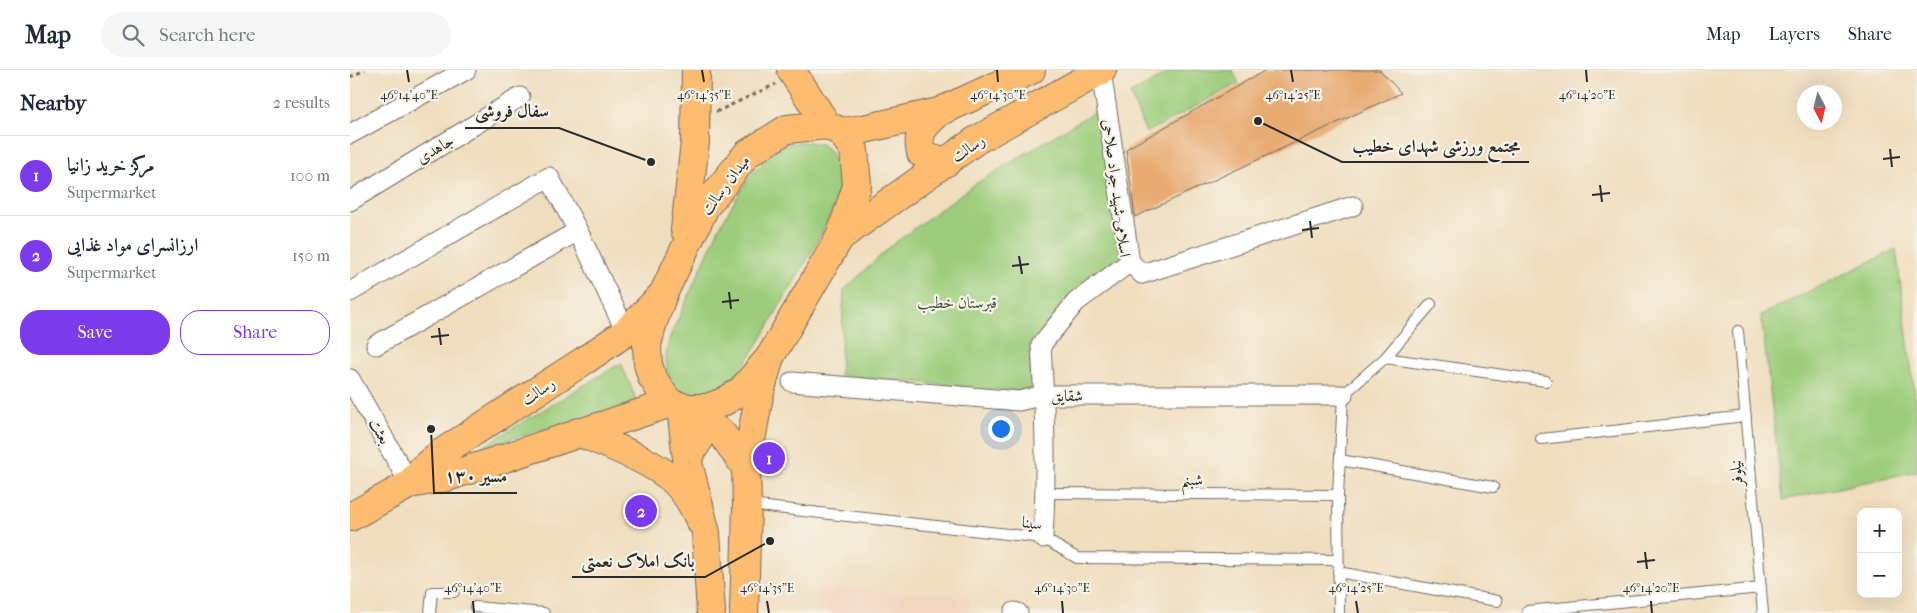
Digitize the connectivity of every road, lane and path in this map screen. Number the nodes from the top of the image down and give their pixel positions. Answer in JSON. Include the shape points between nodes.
{"nodes":[{"id":1,"x":365,"y":70,"type":"edge"},
{"id":2,"x":466,"y":70,"type":"edge"},
{"id":3,"x":696,"y":70,"type":"edge"},
{"id":4,"x":1030,"y":70,"type":"edge"},
{"id":5,"x":1102,"y":70,"type":"edge"},
{"id":6,"x":793,"y":72,"type":"edge"},
{"id":7,"x":1004,"y":76,"type":"edge"},
{"id":8,"x":350,"y":77,"type":"edge"},
{"id":9,"x":520,"y":97,"type":"dead end"},
{"id":10,"x":939,"y":112,"type":"junction"},
{"id":11,"x":695,"y":116,"type":"junction"},
{"id":12,"x":834,"y":129,"type":"junction"},
{"id":13,"x":350,"y":134,"type":"edge"},
{"id":14,"x":947,"y":162,"type":"junction"},
{"id":15,"x":350,"y":201,"type":"edge"},
{"id":16,"x":1353,"y":206,"type":"dead end"},
{"id":17,"x":578,"y":231,"type":"junction"},
{"id":18,"x":840,"y":237,"type":"junction"},
{"id":19,"x":681,"y":259,"type":"junction"},
{"id":20,"x":1130,"y":262,"type":"junction"},
{"id":21,"x":350,"y":292,"type":"edge"},
{"id":22,"x":664,"y":294,"type":"junction"},
{"id":23,"x":1431,"y":304,"type":"dead end"},
{"id":24,"x":1738,"y":331,"type":"dead end"},
{"id":25,"x":626,"y":332,"type":"junction"},
{"id":26,"x":376,"y":345,"type":"dead end"},
{"id":27,"x":770,"y":357,"type":"junction"},
{"id":28,"x":1385,"y":358,"type":"junction"},
{"id":29,"x":350,"y":379,"type":"edge"},
{"id":30,"x":1546,"y":381,"type":"dead end"},
{"id":31,"x":792,"y":382,"type":"dead end"},
{"id":32,"x":1044,"y":395,"type":"junction"},
{"id":33,"x":1343,"y":395,"type":"junction"},
{"id":34,"x":676,"y":405,"type":"junction"},
{"id":35,"x":1746,"y":416,"type":"junction"},
{"id":36,"x":578,"y":432,"type":"junction"},
{"id":37,"x":1541,"y":439,"type":"dead end"},
{"id":38,"x":687,"y":459,"type":"junction"},
{"id":39,"x":1340,"y":460,"type":"junction"},
{"id":40,"x":746,"y":468,"type":"junction"},
{"id":41,"x":410,"y":484,"type":"junction"},
{"id":42,"x":1493,"y":487,"type":"dead end"},
{"id":43,"x":1046,"y":493,"type":"junction"},
{"id":44,"x":1338,"y":495,"type":"junction"},
{"id":45,"x":747,"y":505,"type":"junction"},
{"id":46,"x":350,"y":517,"type":"edge"},
{"id":47,"x":706,"y":533,"type":"junction"},
{"id":48,"x":1043,"y":538,"type":"junction"},
{"id":49,"x":1338,"y":560,"type":"junction"},
{"id":50,"x":1338,"y":572,"type":"junction"},
{"id":51,"x":1761,"y":588,"type":"junction"},
{"id":52,"x":454,"y":592,"type":"dead end"},
{"id":53,"x":1497,"y":601,"type":"dead end"},
{"id":54,"x":475,"y":607,"type":"dead end"},
{"id":55,"x":1527,"y":611,"type":"dead end"},
{"id":56,"x":430,"y":613,"type":"edge"},
{"id":57,"x":544,"y":613,"type":"edge"},
{"id":58,"x":711,"y":613,"type":"edge"},
{"id":59,"x":744,"y":613,"type":"edge"},
{"id":60,"x":1339,"y":613,"type":"edge"},
{"id":61,"x":1763,"y":613,"type":"edge"}],
"edges":[{"from":1,"to":8,"type":"path"},
{"from":2,"to":13,"type":"street"},
{"from":3,"to":11,"type":"main road"},
{"from":4,"to":7,"type":"main road"},
{"from":5,"to":14,"type":"main road","name":"رسالت","via":[[975,142]]},
{"from":5,"to":20,"type":"street","name":"اسلامی-شهید جواد صلاحی"},
{"from":6,"to":11,"type":"path","via":[[778,84],[706,117]]},
{"from":6,"to":12,"type":"main road"},
{"from":7,"to":10,"type":"main road"},
{"from":9,"to":15,"type":"street","name":"جاهدی"},
{"from":10,"to":12,"type":"main road","via":[[864,129]]},
{"from":10,"to":14,"type":"main road","via":[[922,127],[918,142],[922,153]]},
{"from":11,"to":19,"type":"main road","via":[[690,195]]},
{"from":12,"to":18,"type":"main road","via":[[854,150],[857,186]]},
{"from":12,"to":19,"type":"main road","name":"میدان رسالت","via":[[786,129],[747,154],[704,207]]},
{"from":14,"to":18,"type":"main road","name":"رسالت"},
{"from":16,"to":20,"type":"street","via":[[1142,274]]},
{"from":17,"to":21,"type":"street","via":[[549,177]]},
{"from":17,"to":25,"type":"street"},
{"from":17,"to":26,"type":"street"},
{"from":18,"to":27,"type":"main road"},
{"from":19,"to":22,"type":"main road","name":"میدان رسالت"},
{"from":20,"to":32,"type":"street","name":"اسلامی-شهید جواد صلاحی","via":[[1076,302],[1041,345]]},
{"from":22,"to":25,"type":"main road","name":"رسالت"},
{"from":22,"to":34,"type":"main road","name":"میدان رسالت","via":[[647,345],[648,364],[660,390]]},
{"from":23,"to":28,"type":"lane"},
{"from":24,"to":35,"type":"lane","name":"نیلوفر"},
{"from":25,"to":41,"type":"main road","name":"رسالت","via":[[441,453]]},
{"from":27,"to":34,"type":"main road","via":[[740,392],[723,402],[706,408]]},
{"from":27,"to":40,"type":"main road","via":[[759,396]]},
{"from":28,"to":30,"type":"lane"},
{"from":28,"to":33,"type":"lane"},
{"from":29,"to":41,"type":"street","name":"بعثت"},
{"from":31,"to":32,"type":"street","name":"شقایق","via":[[1019,401]]},
{"from":32,"to":33,"type":"street","name":"شقایق"},
{"from":32,"to":43,"type":"street","name":"اسلامی-شهید جواد صلاحی"},
{"from":33,"to":39,"type":"lane"},
{"from":34,"to":36,"type":"main road","name":"رسالت"},
{"from":34,"to":38,"type":"main road"},
{"from":35,"to":37,"type":"lane"},
{"from":35,"to":51,"type":"lane","name":"نیلوفر"},
{"from":36,"to":41,"type":"main road","name":"رسالت","via":[[447,477]]},
{"from":36,"to":47,"type":"main road","via":[[645,461],[674,481],[693,507]]},
{"from":38,"to":40,"type":"main road","via":[[704,432],[717,430]]},
{"from":38,"to":47,"type":"main road"},
{"from":39,"to":42,"type":"lane"},
{"from":39,"to":44,"type":"lane"},
{"from":40,"to":45,"type":"main road"},
{"from":41,"to":46,"type":"main road","name":"رسالت"},
{"from":43,"to":44,"type":"lane","name":"شبنم"},
{"from":43,"to":48,"type":"street","name":"اسلامی-شهید جواد صلاحی"},
{"from":44,"to":49,"type":"lane"},
{"from":45,"to":48,"type":"lane","name":"سینا"},
{"from":45,"to":59,"type":"main road"},
{"from":47,"to":58,"type":"main road"},
{"from":48,"to":49,"type":"lane","name":"سینا","via":[[1077,558]]},
{"from":49,"to":50,"type":"lane"},
{"from":50,"to":53,"type":"lane"},
{"from":50,"to":60,"type":"lane"},
{"from":51,"to":55,"type":"lane"},
{"from":51,"to":61,"type":"lane","name":"نیلوفر"},
{"from":52,"to":56,"type":"lane","via":[[432,592]]},
{"from":54,"to":57,"type":"lane"}]}
